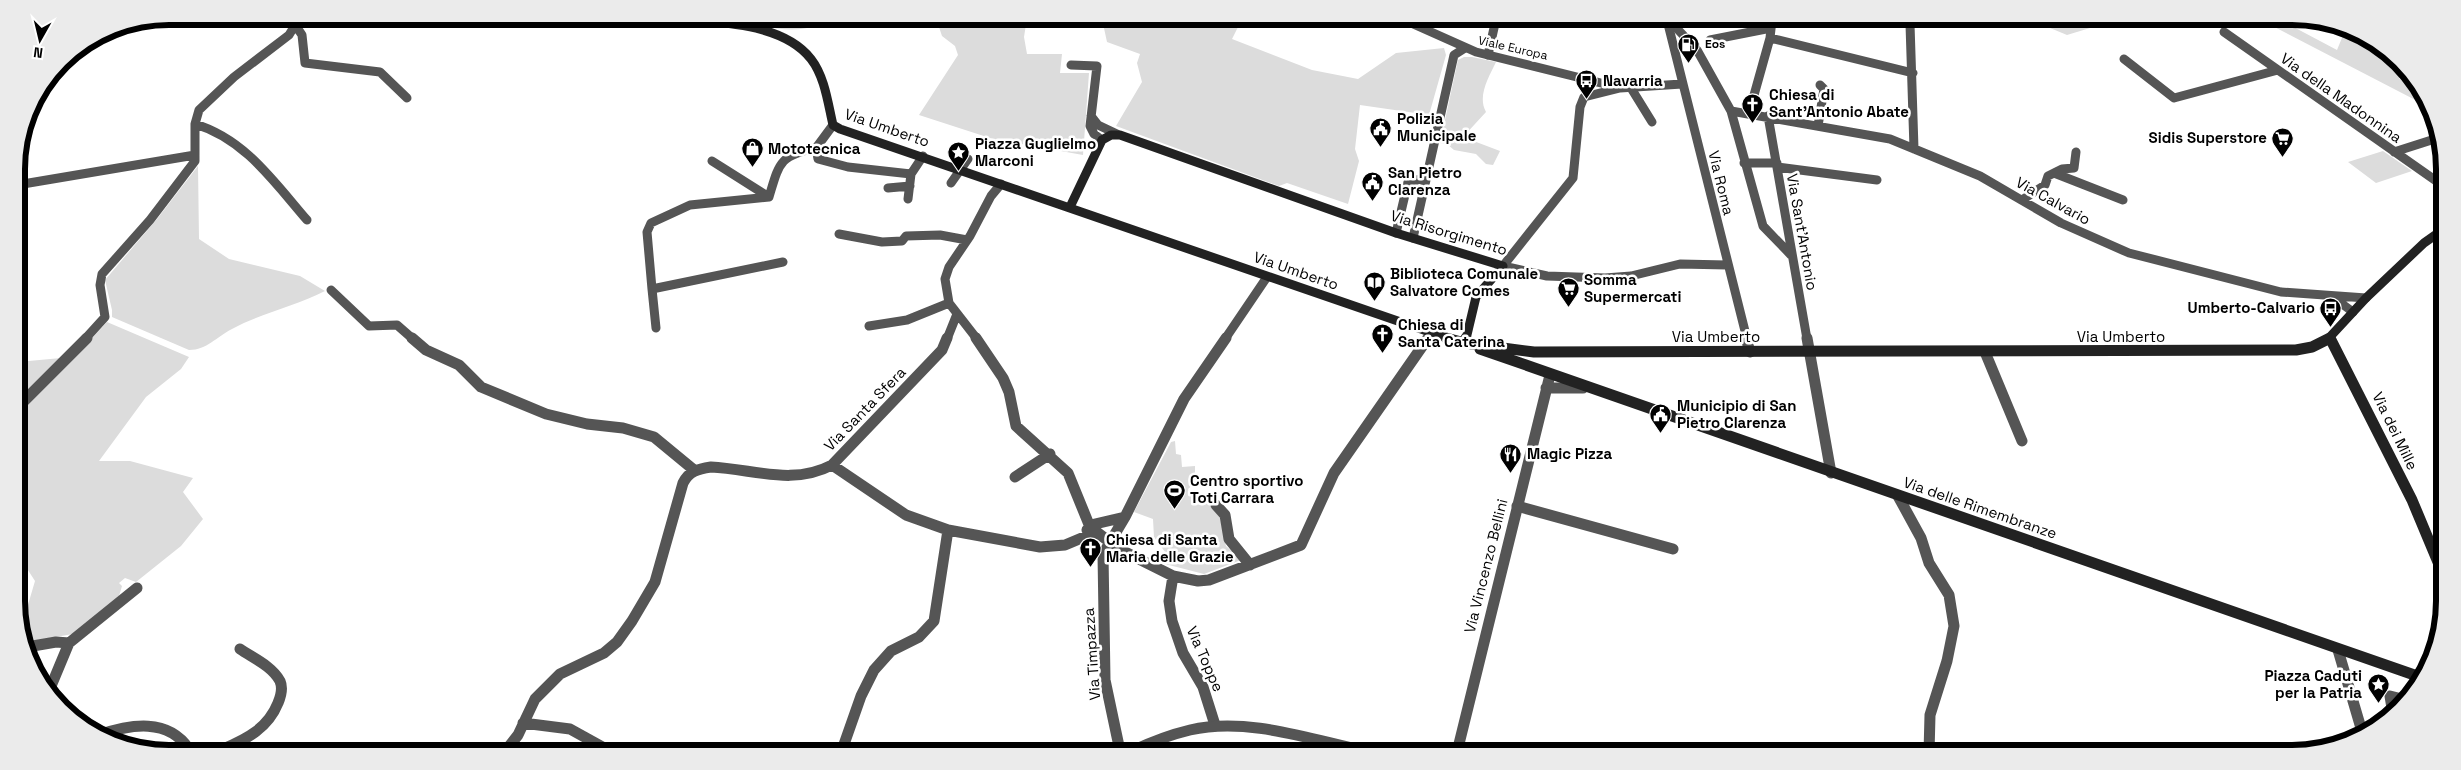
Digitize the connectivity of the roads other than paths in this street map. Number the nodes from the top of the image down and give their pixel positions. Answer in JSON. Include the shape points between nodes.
{"nodes":[{"id":1,"x":295,"y":25,"type":"edge"},
{"id":2,"x":299,"y":25,"type":"edge"},
{"id":3,"x":724,"y":25,"type":"edge"},
{"id":4,"x":1415,"y":25,"type":"edge"},
{"id":5,"x":1495,"y":25,"type":"edge"},
{"id":6,"x":1669,"y":25,"type":"edge"},
{"id":7,"x":1673,"y":25,"type":"edge"},
{"id":8,"x":1767,"y":25,"type":"edge"},
{"id":9,"x":1771,"y":25,"type":"edge"},
{"id":10,"x":1910,"y":25,"type":"edge"},
{"id":11,"x":2224,"y":32,"type":"dead end"},
{"id":12,"x":1770,"y":38,"type":"junction"},
{"id":13,"x":1710,"y":40,"type":"dead end"},
{"id":14,"x":1465,"y":48,"type":"junction"},
{"id":15,"x":1488,"y":55,"type":"junction"},
{"id":16,"x":2124,"y":59,"type":"dead end"},
{"id":17,"x":1071,"y":66,"type":"dead end"},
{"id":18,"x":2278,"y":70,"type":"junction"},
{"id":19,"x":1913,"y":73,"type":"junction"},
{"id":20,"x":1591,"y":80,"type":"junction"},
{"id":21,"x":1682,"y":84,"type":"junction"},
{"id":22,"x":1820,"y":85,"type":"dead end"},
{"id":23,"x":1626,"y":88,"type":"junction"},
{"id":24,"x":1584,"y":97,"type":"junction"},
{"id":25,"x":407,"y":98,"type":"dead end"},
{"id":26,"x":1732,"y":111,"type":"junction"},
{"id":27,"x":1749,"y":114,"type":"junction"},
{"id":28,"x":1091,"y":116,"type":"junction"},
{"id":29,"x":1768,"y":116,"type":"junction"},
{"id":30,"x":1652,"y":122,"type":"dead end"},
{"id":31,"x":195,"y":124,"type":"junction"},
{"id":32,"x":833,"y":125,"type":"junction"},
{"id":33,"x":1818,"y":126,"type":"junction"},
{"id":34,"x":1117,"y":134,"type":"junction"},
{"id":35,"x":1102,"y":140,"type":"junction"},
{"id":36,"x":2433,"y":140,"type":"edge"},
{"id":37,"x":816,"y":148,"type":"junction"},
{"id":38,"x":1914,"y":150,"type":"junction"},
{"id":39,"x":2076,"y":152,"type":"dead end"},
{"id":40,"x":2394,"y":152,"type":"junction"},
{"id":41,"x":195,"y":156,"type":"junction"},
{"id":42,"x":922,"y":156,"type":"junction"},
{"id":43,"x":968,"y":159,"type":"dead end"},
{"id":44,"x":712,"y":162,"type":"dead end"},
{"id":45,"x":1744,"y":162,"type":"junction"},
{"id":46,"x":1777,"y":165,"type":"junction"},
{"id":47,"x":961,"y":170,"type":"junction"},
{"id":48,"x":2054,"y":173,"type":"junction"},
{"id":49,"x":911,"y":174,"type":"junction"},
{"id":50,"x":1425,"y":176,"type":"junction"},
{"id":51,"x":1877,"y":180,"type":"dead end"},
{"id":52,"x":2436,"y":181,"type":"edge"},
{"id":53,"x":951,"y":183,"type":"dead end"},
{"id":54,"x":25,"y":184,"type":"edge"},
{"id":55,"x":1001,"y":184,"type":"junction"},
{"id":56,"x":910,"y":186,"type":"junction"},
{"id":57,"x":888,"y":188,"type":"dead end"},
{"id":58,"x":769,"y":197,"type":"junction"},
{"id":59,"x":908,"y":199,"type":"dead end"},
{"id":60,"x":2022,"y":200,"type":"junction"},
{"id":61,"x":2123,"y":200,"type":"dead end"},
{"id":62,"x":1070,"y":207,"type":"junction"},
{"id":63,"x":307,"y":220,"type":"dead end"},
{"id":64,"x":1396,"y":233,"type":"junction"},
{"id":65,"x":839,"y":234,"type":"dead end"},
{"id":66,"x":2436,"y":235,"type":"edge"},
{"id":67,"x":1413,"y":238,"type":"junction"},
{"id":68,"x":967,"y":240,"type":"junction"},
{"id":69,"x":1791,"y":255,"type":"junction"},
{"id":70,"x":783,"y":262,"type":"dead end"},
{"id":71,"x":1727,"y":265,"type":"junction"},
{"id":72,"x":1502,"y":266,"type":"junction"},
{"id":73,"x":1267,"y":276,"type":"junction"},
{"id":74,"x":652,"y":289,"type":"junction"},
{"id":75,"x":331,"y":290,"type":"dead end"},
{"id":76,"x":2328,"y":296,"type":"junction"},
{"id":77,"x":2366,"y":298,"type":"junction"},
{"id":78,"x":949,"y":303,"type":"junction"},
{"id":79,"x":2353,"y":312,"type":"junction"},
{"id":80,"x":958,"y":314,"type":"junction"},
{"id":81,"x":870,"y":326,"type":"dead end"},
{"id":82,"x":656,"y":328,"type":"dead end"},
{"id":83,"x":1431,"y":334,"type":"junction"},
{"id":84,"x":2330,"y":338,"type":"junction"},
{"id":85,"x":1465,"y":343,"type":"junction"},
{"id":86,"x":1809,"y":351,"type":"junction"},
{"id":87,"x":1534,"y":352,"type":"junction"},
{"id":88,"x":1750,"y":352,"type":"junction"},
{"id":89,"x":1985,"y":352,"type":"junction"},
{"id":90,"x":1527,"y":366,"type":"junction"},
{"id":91,"x":1550,"y":374,"type":"junction"},
{"id":92,"x":1546,"y":388,"type":"junction"},
{"id":93,"x":1590,"y":388,"type":"junction"},
{"id":94,"x":25,"y":399,"type":"edge"},
{"id":95,"x":2022,"y":441,"type":"dead end"},
{"id":96,"x":1050,"y":454,"type":"junction"},
{"id":97,"x":832,"y":464,"type":"junction"},
{"id":98,"x":694,"y":470,"type":"junction"},
{"id":99,"x":1831,"y":473,"type":"junction"},
{"id":100,"x":1015,"y":477,"type":"dead end"},
{"id":101,"x":1898,"y":496,"type":"junction"},
{"id":102,"x":1216,"y":505,"type":"dead end"},
{"id":103,"x":1517,"y":506,"type":"junction"},
{"id":104,"x":1126,"y":517,"type":"junction"},
{"id":105,"x":1091,"y":527,"type":"junction"},
{"id":106,"x":948,"y":530,"type":"junction"},
{"id":107,"x":1114,"y":546,"type":"junction"},
{"id":108,"x":1673,"y":549,"type":"dead end"},
{"id":109,"x":2436,"y":557,"type":"edge"},
{"id":110,"x":1250,"y":565,"type":"junction"},
{"id":111,"x":1173,"y":576,"type":"junction"},
{"id":112,"x":137,"y":588,"type":"dead end"},
{"id":113,"x":69,"y":643,"type":"junction"},
{"id":114,"x":33,"y":646,"type":"edge"},
{"id":115,"x":240,"y":649,"type":"dead end"},
{"id":116,"x":2338,"y":650,"type":"junction"},
{"id":117,"x":2415,"y":675,"type":"edge"},
{"id":118,"x":52,"y":684,"type":"edge"},
{"id":119,"x":2398,"y":698,"type":"edge"},
{"id":120,"x":2391,"y":705,"type":"edge"},
{"id":121,"x":524,"y":723,"type":"junction"},
{"id":122,"x":1215,"y":725,"type":"junction"},
{"id":123,"x":2361,"y":727,"type":"edge"},
{"id":124,"x":108,"y":731,"type":"edge"},
{"id":125,"x":187,"y":745,"type":"edge"},
{"id":126,"x":233,"y":745,"type":"edge"},
{"id":127,"x":510,"y":745,"type":"edge"},
{"id":128,"x":599,"y":745,"type":"edge"},
{"id":129,"x":844,"y":745,"type":"edge"},
{"id":130,"x":1119,"y":745,"type":"edge"},
{"id":131,"x":1143,"y":745,"type":"edge"},
{"id":132,"x":1337,"y":745,"type":"edge"},
{"id":133,"x":1459,"y":745,"type":"edge"},
{"id":134,"x":1929,"y":745,"type":"edge"}],
"edges":[{"from":1,"to":31,"type":"street","via":[[289,35],[211,98],[199,110]]},
{"from":2,"to":25,"type":"street","via":[[305,63],[380,72],[387,76],[398,94]]},
{"from":3,"to":32,"type":"main road","name":"Via Umberto","via":[[779,36],[792,42],[811,59],[820,77]]},
{"from":4,"to":14,"type":"street","name":"Viale Europa"},
{"from":5,"to":15,"type":"street"},
{"from":6,"to":21,"type":"street","name":"Via Roma"},
{"from":7,"to":26,"type":"street","via":[[1697,50]]},
{"from":8,"to":13,"type":"street"},
{"from":9,"to":12,"type":"street"},
{"from":10,"to":19,"type":"street"},
{"from":11,"to":18,"type":"street","name":"Via della Madonnina"},
{"from":12,"to":19,"type":"street"},
{"from":12,"to":27,"type":"street"},
{"from":14,"to":15,"type":"street","name":"Viale Europa"},
{"from":14,"to":50,"type":"street","via":[[1454,55]]},
{"from":15,"to":20,"type":"street","name":"Viale Europa"},
{"from":16,"to":18,"type":"street","via":[[2174,98]]},
{"from":17,"to":28,"type":"street","via":[[1097,66]]},
{"from":18,"to":40,"type":"street","name":"Via della Madonnina"},
{"from":19,"to":38,"type":"street"},
{"from":20,"to":23,"type":"street","name":"Viale Europa"},
{"from":20,"to":24,"type":"street"},
{"from":21,"to":23,"type":"street"},
{"from":21,"to":71,"type":"street","name":"Via Roma"},
{"from":22,"to":33,"type":"street","via":[[1824,89]]},
{"from":23,"to":24,"type":"street"},
{"from":23,"to":30,"type":"street"},
{"from":24,"to":72,"type":"street","via":[[1580,107],[1573,178]]},
{"from":26,"to":27,"type":"street","name":"Via Calvario"},
{"from":26,"to":45,"type":"street"},
{"from":27,"to":29,"type":"street","name":"Via Calvario"},
{"from":28,"to":34,"type":"street","via":[[1098,125]]},
{"from":28,"to":35,"type":"street","via":[[1090,126]]},
{"from":29,"to":33,"type":"street","name":"Via Calvario"},
{"from":29,"to":46,"type":"street","name":"Via Sant'Antonio"},
{"from":31,"to":41,"type":"street"},
{"from":31,"to":63,"type":"street","via":[[214,129],[235,143]]},
{"from":32,"to":37,"type":"street"},
{"from":32,"to":42,"type":"main road","name":"Via Umberto"},
{"from":33,"to":38,"type":"street","name":"Via Calvario","via":[[1890,139]]},
{"from":34,"to":35,"type":"main road"},
{"from":34,"to":64,"type":"main road","name":"Via Risorgimento"},
{"from":35,"to":62,"type":"main road"},
{"from":36,"to":40,"type":"street"},
{"from":37,"to":49,"type":"street","via":[[818,159],[848,167]]},
{"from":37,"to":58,"type":"street","via":[[795,152],[778,166]]},
{"from":38,"to":60,"type":"street","name":"Via Calvario","via":[[1980,176]]},
{"from":39,"to":48,"type":"street","via":[[2074,168]]},
{"from":40,"to":52,"type":"street","name":"Via della Madonnina"},
{"from":41,"to":54,"type":"street"},
{"from":41,"to":94,"type":"street","via":[[150,220],[102,274],[99,281],[105,317],[68,359]]},
{"from":42,"to":47,"type":"main road","name":"Via Umberto"},
{"from":42,"to":49,"type":"street"},
{"from":43,"to":47,"type":"street"},
{"from":44,"to":58,"type":"street"},
{"from":45,"to":46,"type":"street"},
{"from":45,"to":69,"type":"street","via":[[1763,226]]},
{"from":46,"to":51,"type":"street"},
{"from":46,"to":69,"type":"street","name":"Via Sant'Antonio"},
{"from":47,"to":53,"type":"street"},
{"from":47,"to":55,"type":"main road","name":"Via Umberto"},
{"from":48,"to":60,"type":"street","via":[[2048,176],[2045,185]]},
{"from":48,"to":61,"type":"street"},
{"from":49,"to":56,"type":"street"},
{"from":50,"to":64,"type":"street","via":[[1408,182]]},
{"from":50,"to":67,"type":"street"},
{"from":55,"to":62,"type":"main road","name":"Via Umberto"},
{"from":55,"to":68,"type":"street"},
{"from":56,"to":57,"type":"street"},
{"from":56,"to":59,"type":"street"},
{"from":58,"to":74,"type":"street","via":[[690,205],[651,223],[647,232]]},
{"from":60,"to":76,"type":"street","name":"Via Calvario","via":[[2061,223],[2129,254],[2281,292]]},
{"from":62,"to":73,"type":"main road","name":"Via Umberto"},
{"from":64,"to":67,"type":"main road","name":"Via Risorgimento"},
{"from":65,"to":68,"type":"street","via":[[882,242],[902,241],[906,236]]},
{"from":66,"to":77,"type":"main road","name":"Via Umberto"},
{"from":67,"to":72,"type":"main road","name":"Via Risorgimento"},
{"from":68,"to":78,"type":"street","via":[[956,254],[945,279]]},
{"from":69,"to":86,"type":"street","name":"Via Sant'Antonio"},
{"from":70,"to":74,"type":"street"},
{"from":71,"to":72,"type":"street","name":"Via Risorgimento","via":[[1680,264],[1631,276],[1604,278],[1547,276]]},
{"from":71,"to":88,"type":"street","name":"Via Roma"},
{"from":72,"to":85,"type":"main road","via":[[1476,297]]},
{"from":73,"to":83,"type":"main road","name":"Via Umberto"},
{"from":73,"to":104,"type":"street","via":[[1184,399]]},
{"from":74,"to":82,"type":"street"},
{"from":75,"to":98,"type":"street","via":[[369,326],[397,324],[426,350],[460,365],[481,387],[546,414],[654,437]]},
{"from":76,"to":77,"type":"street","name":"Via Calvario"},
{"from":76,"to":79,"type":"street"},
{"from":77,"to":79,"type":"main road","name":"Via Umberto"},
{"from":78,"to":80,"type":"street"},
{"from":78,"to":81,"type":"street","via":[[913,318]]},
{"from":79,"to":84,"type":"main road","name":"Via Umberto"},
{"from":80,"to":96,"type":"street","via":[[1003,378],[1016,426]]},
{"from":80,"to":97,"type":"street","name":"Via Santa Sfera","via":[[942,350]]},
{"from":83,"to":85,"type":"main road","name":"Via Umberto"},
{"from":83,"to":110,"type":"street","via":[[1334,473],[1301,545]]},
{"from":84,"to":89,"type":"main road","name":"Via Umberto","via":[[2312,347],[2276,352]]},
{"from":84,"to":109,"type":"main road","name":"Via dei Mille","via":[[2412,500]]},
{"from":85,"to":87,"type":"main road","name":"Via Umberto"},
{"from":85,"to":90,"type":"main road","name":"Via delle Rimembranze"},
{"from":86,"to":88,"type":"main road","name":"Via Umberto"},
{"from":86,"to":89,"type":"main road","name":"Via Umberto"},
{"from":86,"to":99,"type":"street","name":"Via Sant'Antonio"},
{"from":87,"to":88,"type":"main road","name":"Via Umberto"},
{"from":87,"to":90,"type":"main road","via":[[1527,355]]},
{"from":89,"to":95,"type":"street"},
{"from":90,"to":91,"type":"main road","name":"Via delle Rimembranze"},
{"from":91,"to":92,"type":"street","name":"Via Vincenzo Bellini"},
{"from":91,"to":93,"type":"main road","name":"Via delle Rimembranze"},
{"from":92,"to":93,"type":"street"},
{"from":92,"to":103,"type":"street","name":"Via Vincenzo Bellini"},
{"from":93,"to":99,"type":"main road","name":"Via delle Rimembranze"},
{"from":96,"to":100,"type":"street"},
{"from":96,"to":105,"type":"street","via":[[1068,473]]},
{"from":97,"to":98,"type":"street","name":"Via Santa Sfera","via":[[799,477],[711,468]]},
{"from":97,"to":106,"type":"street","via":[[906,515]]},
{"from":98,"to":121,"type":"street","via":[[683,483],[655,582],[632,622],[604,653],[560,674],[535,698]]},
{"from":99,"to":101,"type":"main road","name":"Via delle Rimembranze"},
{"from":101,"to":116,"type":"main road","name":"Via delle Rimembranze"},
{"from":101,"to":134,"type":"street","via":[[1921,538],[1929,563],[1949,595],[1954,626],[1930,715]]},
{"from":102,"to":110,"type":"street","via":[[1225,514],[1229,538]]},
{"from":103,"to":108,"type":"street"},
{"from":103,"to":133,"type":"street","name":"Via Vincenzo Bellini"},
{"from":104,"to":105,"type":"street"},
{"from":104,"to":107,"type":"street"},
{"from":105,"to":106,"type":"street","via":[[1080,539],[1040,548]]},
{"from":105,"to":107,"type":"street"},
{"from":106,"to":129,"type":"street","via":[[934,621],[918,640],[892,650],[874,670]]},
{"from":107,"to":111,"type":"street"},
{"from":107,"to":130,"type":"street","name":"Via Timpazza","via":[[1103,554],[1105,680]]},
{"from":110,"to":111,"type":"street","via":[[1209,580]]},
{"from":111,"to":122,"type":"street","name":"Via Toppe","via":[[1169,601],[1172,621],[1183,653],[1203,687]]},
{"from":112,"to":113,"type":"street"},
{"from":113,"to":114,"type":"street"},
{"from":113,"to":118,"type":"street"},
{"from":115,"to":126,"type":"street","via":[[278,678],[283,688],[275,713],[260,731]]},
{"from":116,"to":117,"type":"main road","name":"Via delle Rimembranze"},
{"from":116,"to":123,"type":"street"},
{"from":119,"to":120,"type":"street","via":[[2390,696]]},
{"from":121,"to":127,"type":"street"},
{"from":121,"to":128,"type":"street","via":[[570,729]]},
{"from":122,"to":131,"type":"street","via":[[1189,728]]},
{"from":122,"to":132,"type":"street","via":[[1252,727]]},
{"from":124,"to":125,"type":"street","via":[[118,727],[153,727],[173,732]]}]}
